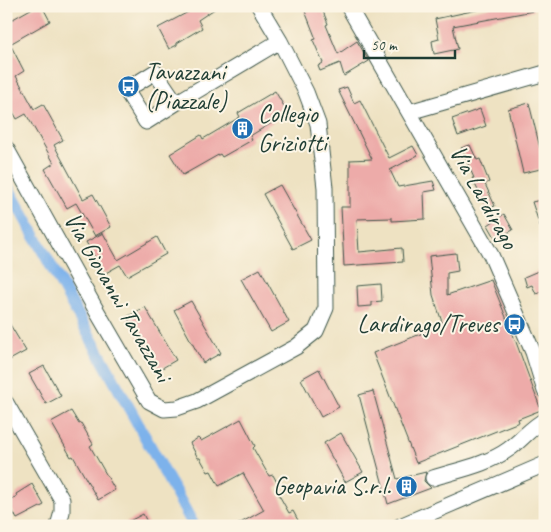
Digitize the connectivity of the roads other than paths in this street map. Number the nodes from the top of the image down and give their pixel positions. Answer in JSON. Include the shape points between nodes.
{"nodes":[{"id":1,"x":259,"y":6,"type":"edge"},
{"id":2,"x":348,"y":6,"type":"edge"},
{"id":3,"x":280,"y":41,"type":"junction"},
{"id":4,"x":545,"y":73,"type":"edge"},
{"id":5,"x":176,"y":104,"type":"dead end"},
{"id":6,"x":409,"y":112,"type":"junction"},
{"id":7,"x":6,"y":148,"type":"edge"},
{"id":8,"x":545,"y":391,"type":"edge"},
{"id":9,"x":6,"y":403,"type":"edge"},
{"id":10,"x":545,"y":420,"type":"edge"},
{"id":11,"x":545,"y":464,"type":"edge"},
{"id":12,"x":433,"y":478,"type":"dead end"},
{"id":13,"x":58,"y":526,"type":"edge"},
{"id":14,"x":400,"y":526,"type":"edge"}],
"edges":[{"from":1,"to":3,"type":"street","name":"Via Giovanni Tavazzani"},
{"from":2,"to":6,"type":"street","name":"Via Lardirago"},
{"from":3,"to":5,"type":"street"},
{"from":3,"to":7,"type":"street","name":"Via Giovanni Tavazzani","via":[[318,124],[325,188],[326,308],[316,331],[296,347],[198,401],[177,408],[164,408],[149,401]]},
{"from":4,"to":6,"type":"street"},
{"from":6,"to":8,"type":"street","name":"Via Lardirago","via":[[491,256],[533,352]]},
{"from":9,"to":13,"type":"street","via":[[62,500]]},
{"from":10,"to":12,"type":"street","via":[[536,424],[510,449],[489,460]]},
{"from":11,"to":14,"type":"street"}]}
